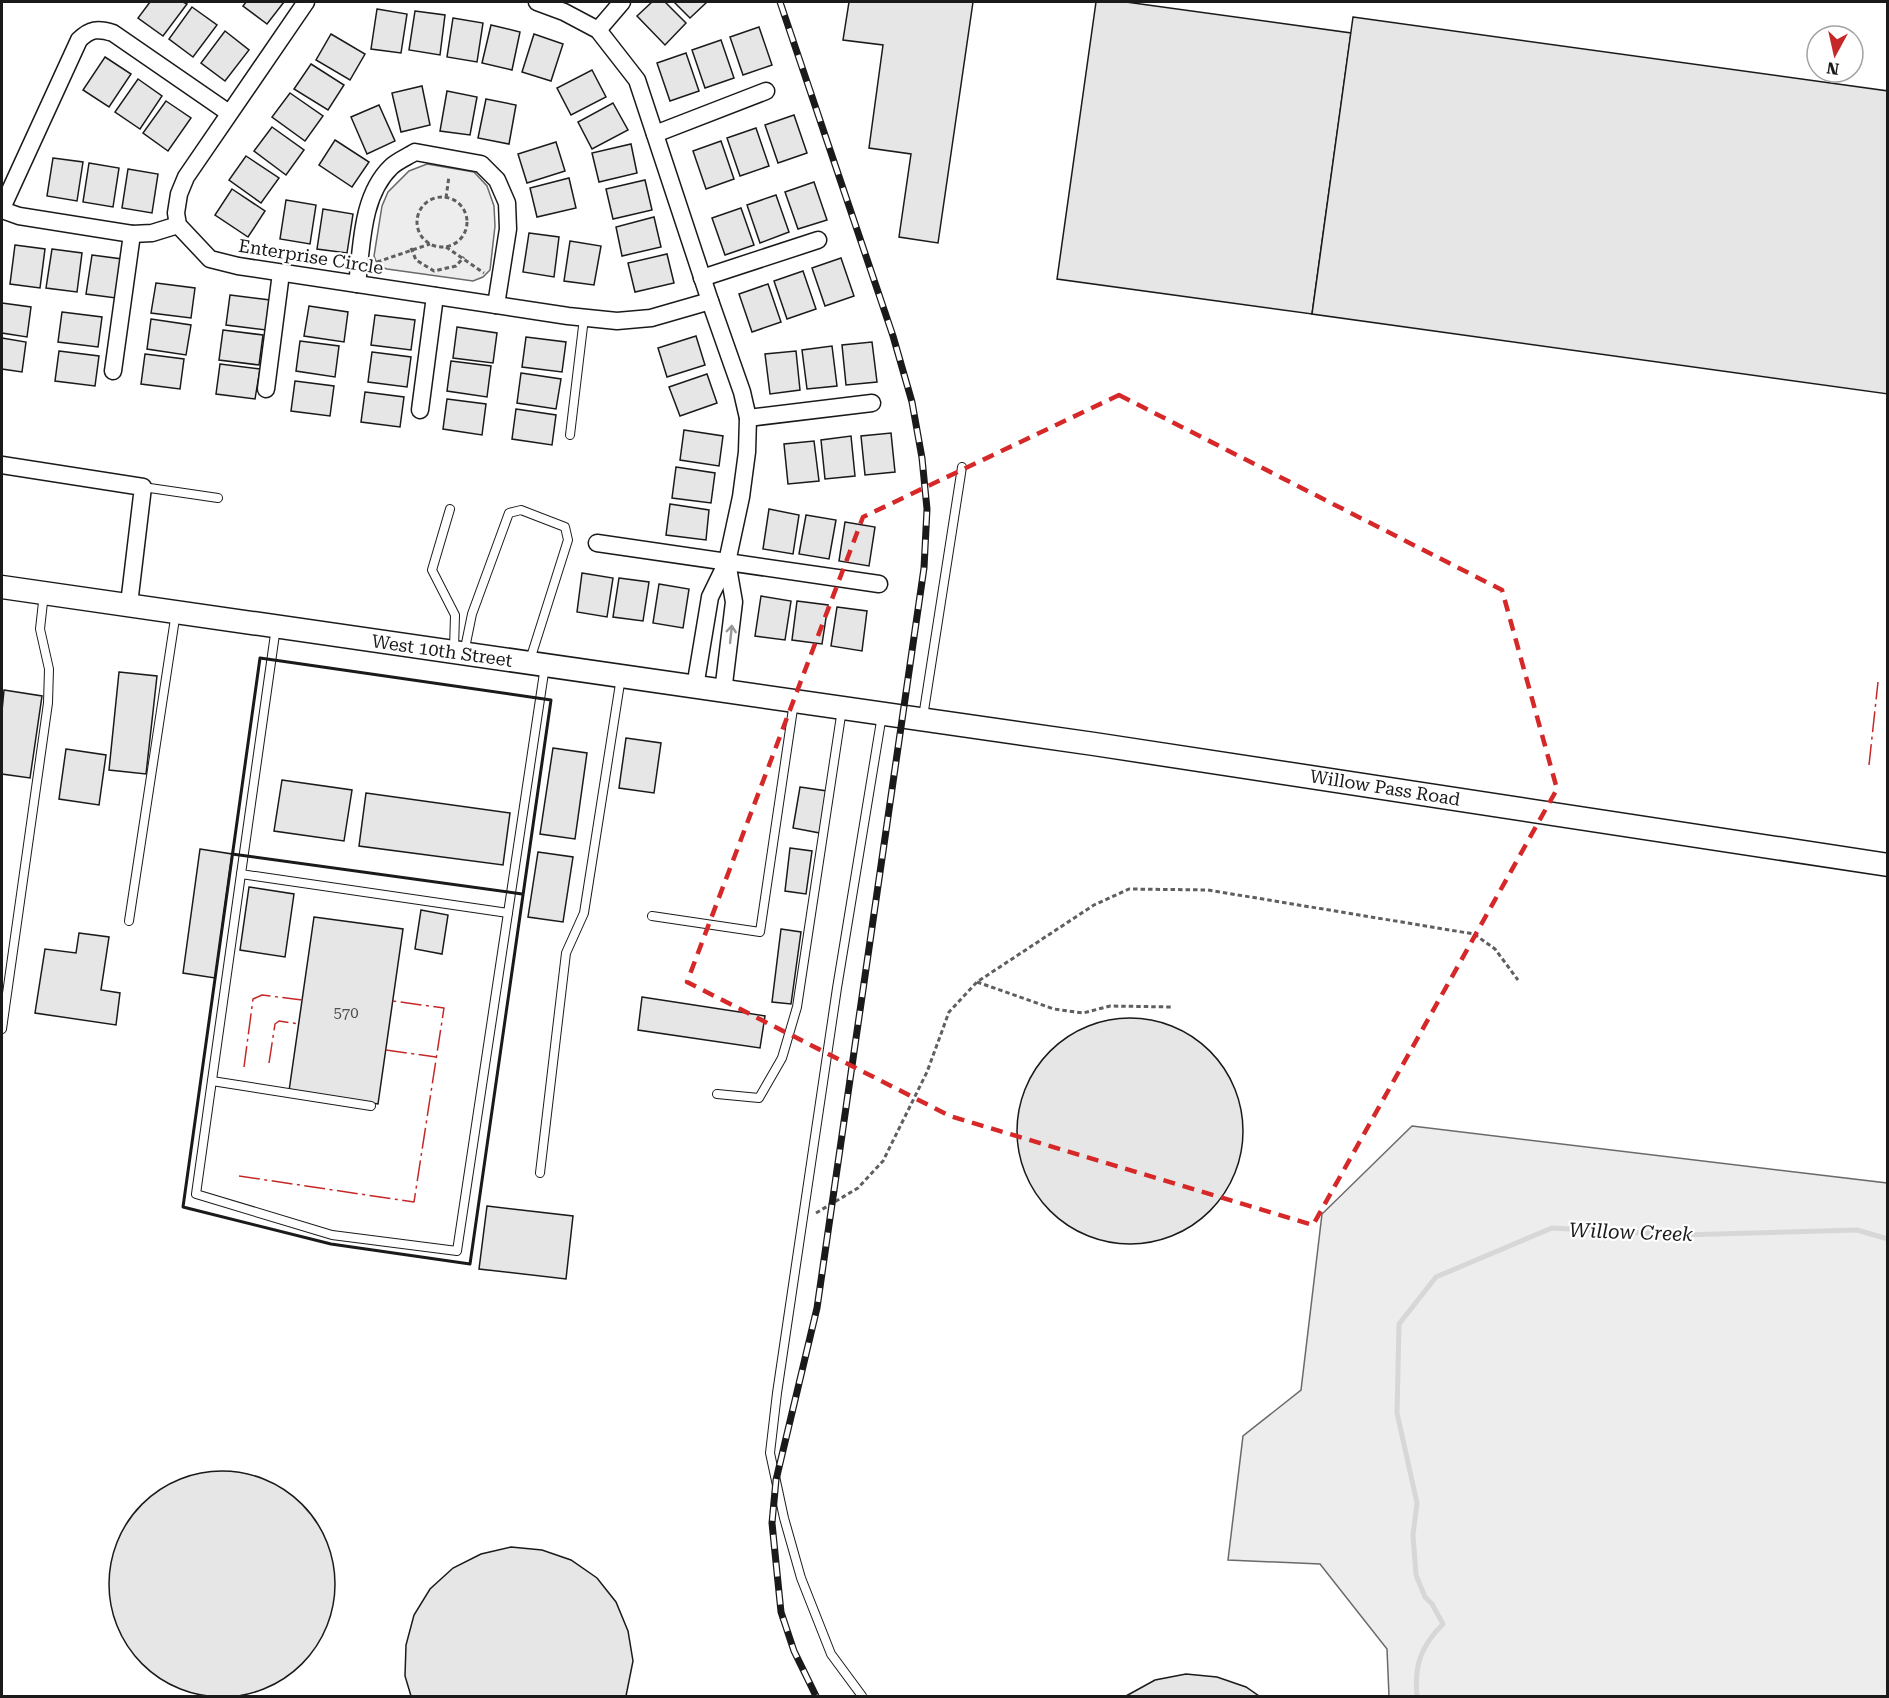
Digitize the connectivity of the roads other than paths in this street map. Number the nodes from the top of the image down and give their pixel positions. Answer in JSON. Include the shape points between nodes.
{"nodes":[{"id":1,"x":306,"y":2,"type":"edge"},
{"id":2,"x":537,"y":2,"type":"edge"},
{"id":3,"x":622,"y":2,"type":"edge"},
{"id":4,"x":598,"y":30,"type":"junction"},
{"id":5,"x":766,"y":91,"type":"dead end"},
{"id":6,"x":229,"y":113,"type":"junction"},
{"id":7,"x":655,"y":134,"type":"junction"},
{"id":8,"x":2,"y":209,"type":"edge"},
{"id":9,"x":178,"y":225,"type":"junction"},
{"id":10,"x":132,"y":234,"type":"junction"},
{"id":11,"x":818,"y":240,"type":"dead end"},
{"id":12,"x":281,"y":273,"type":"junction"},
{"id":13,"x":702,"y":278,"type":"junction"},
{"id":14,"x":357,"y":284,"type":"junction"},
{"id":15,"x":435,"y":296,"type":"junction"},
{"id":16,"x":710,"y":301,"type":"junction"},
{"id":17,"x":496,"y":305,"type":"junction"},
{"id":18,"x":584,"y":318,"type":"junction"},
{"id":19,"x":113,"y":371,"type":"dead end"},
{"id":20,"x":266,"y":389,"type":"dead end"},
{"id":21,"x":872,"y":403,"type":"dead end"},
{"id":22,"x":420,"y":410,"type":"dead end"},
{"id":23,"x":748,"y":418,"type":"junction"},
{"id":24,"x":570,"y":435,"type":"dead end"},
{"id":25,"x":2,"y":465,"type":"edge"},
{"id":26,"x":962,"y":467,"type":"dead end"},
{"id":27,"x":143,"y":486,"type":"junction"},
{"id":28,"x":218,"y":498,"type":"dead end"},
{"id":29,"x":450,"y":508,"type":"dead end"},
{"id":30,"x":597,"y":543,"type":"dead end"},
{"id":31,"x":727,"y":562,"type":"junction"},
{"id":32,"x":879,"y":584,"type":"dead end"},
{"id":33,"x":2,"y":587,"type":"edge"},
{"id":34,"x":44,"y":593,"type":"junction"},
{"id":35,"x":129,"y":604,"type":"junction"},
{"id":36,"x":176,"y":612,"type":"junction"},
{"id":37,"x":276,"y":627,"type":"junction"},
{"id":38,"x":459,"y":653,"type":"junction"},
{"id":39,"x":537,"y":664,"type":"junction"},
{"id":40,"x":621,"y":677,"type":"junction"},
{"id":41,"x":695,"y":687,"type":"junction"},
{"id":42,"x":723,"y":692,"type":"junction"},
{"id":43,"x":794,"y":702,"type":"junction"},
{"id":44,"x":842,"y":709,"type":"junction"},
{"id":45,"x":882,"y":715,"type":"junction"},
{"id":46,"x":922,"y":721,"type":"junction"},
{"id":47,"x":1887,"y":865,"type":"edge"},
{"id":48,"x":241,"y":874,"type":"junction"},
{"id":49,"x":508,"y":914,"type":"junction"},
{"id":50,"x":652,"y":916,"type":"dead end"},
{"id":51,"x":129,"y":921,"type":"dead end"},
{"id":52,"x":2,"y":1029,"type":"edge"},
{"id":53,"x":212,"y":1081,"type":"junction"},
{"id":54,"x":717,"y":1094,"type":"dead end"},
{"id":55,"x":371,"y":1106,"type":"dead end"},
{"id":56,"x":540,"y":1173,"type":"dead end"},
{"id":57,"x":862,"y":1696,"type":"edge"}],
"edges":[{"from":1,"to":6,"type":"street"},
{"from":2,"to":4,"type":"street"},
{"from":3,"to":4,"type":"street"},
{"from":4,"to":7,"type":"street","via":[[637,80]]},
{"from":5,"to":7,"type":"street"},
{"from":6,"to":8,"type":"street","via":[[113,33],[88,31],[79,40]]},
{"from":6,"to":9,"type":"street","via":[[186,177],[179,194]]},
{"from":7,"to":13,"type":"street"},
{"from":8,"to":10,"type":"street","via":[[19,216]]},
{"from":9,"to":10,"type":"street"},
{"from":9,"to":12,"type":"street","name":"Enterprise Circle","via":[[210,259]]},
{"from":10,"to":19,"type":"street"},
{"from":11,"to":13,"type":"street"},
{"from":12,"to":14,"type":"street","name":"Enterprise Circle"},
{"from":12,"to":20,"type":"street"},
{"from":13,"to":16,"type":"street"},
{"from":14,"to":15,"type":"street","name":"Enterprise Circle"},
{"from":14,"to":17,"type":"street","via":[[367,212],[377,185],[392,167],[415,152],[481,164],[497,180],[507,203],[508,230]]},
{"from":15,"to":17,"type":"street","name":"Enterprise Circle"},
{"from":15,"to":22,"type":"street"},
{"from":16,"to":18,"type":"street","name":"Enterprise Circle","via":[[651,318]]},
{"from":16,"to":23,"type":"street"},
{"from":17,"to":18,"type":"street","name":"Enterprise Circle"},
{"from":18,"to":24,"type":"lane"},
{"from":21,"to":23,"type":"street"},
{"from":23,"to":31,"type":"street","via":[[741,497]]},
{"from":25,"to":27,"type":"street"},
{"from":26,"to":46,"type":"lane"},
{"from":27,"to":28,"type":"lane"},
{"from":27,"to":35,"type":"street"},
{"from":29,"to":38,"type":"lane","via":[[432,570],[455,615]]},
{"from":30,"to":31,"type":"street"},
{"from":31,"to":32,"type":"street"},
{"from":31,"to":41,"type":"street","via":[[710,597]]},
{"from":42,"to":31,"type":"street","one_way":true,"via":[[734,602]]},
{"from":33,"to":34,"type":"main road","name":"West 10th Street"},
{"from":34,"to":35,"type":"main road","name":"West 10th Street"},
{"from":34,"to":52,"type":"lane","via":[[40,629],[49,669],[48,703]]},
{"from":35,"to":36,"type":"main road","name":"West 10th Street"},
{"from":36,"to":37,"type":"main road","name":"West 10th Street"},
{"from":36,"to":51,"type":"lane"},
{"from":37,"to":38,"type":"main road","name":"West 10th Street"},
{"from":37,"to":48,"type":"lane"},
{"from":38,"to":39,"type":"main road","name":"West 10th Street"},
{"from":38,"to":39,"type":"lane","via":[[509,513],[521,510],[565,527],[568,540]]},
{"from":39,"to":40,"type":"main road","name":"West 10th Street"},
{"from":39,"to":49,"type":"lane"},
{"from":40,"to":41,"type":"main road","name":"West 10th Street"},
{"from":40,"to":56,"type":"lane","via":[[584,913],[566,953]]},
{"from":41,"to":42,"type":"main road","name":"West 10th Street"},
{"from":42,"to":43,"type":"main road","name":"West 10th Street"},
{"from":43,"to":44,"type":"main road","name":"West 10th Street"},
{"from":43,"to":50,"type":"lane","via":[[760,932]]},
{"from":44,"to":45,"type":"main road","name":"West 10th Street"},
{"from":44,"to":54,"type":"lane","via":[[797,1007],[782,1058],[759,1098]]},
{"from":45,"to":46,"type":"main road","name":"Willow Pass Road"},
{"from":45,"to":57,"type":"lane","via":[[837,988],[771,1453],[801,1578],[831,1654]]},
{"from":46,"to":47,"type":"main road","name":"Willow Pass Road"},
{"from":48,"to":49,"type":"lane"},
{"from":48,"to":53,"type":"lane"},
{"from":49,"to":53,"type":"lane","via":[[456,1251],[332,1235],[196,1194]]},
{"from":53,"to":55,"type":"lane"}]}
